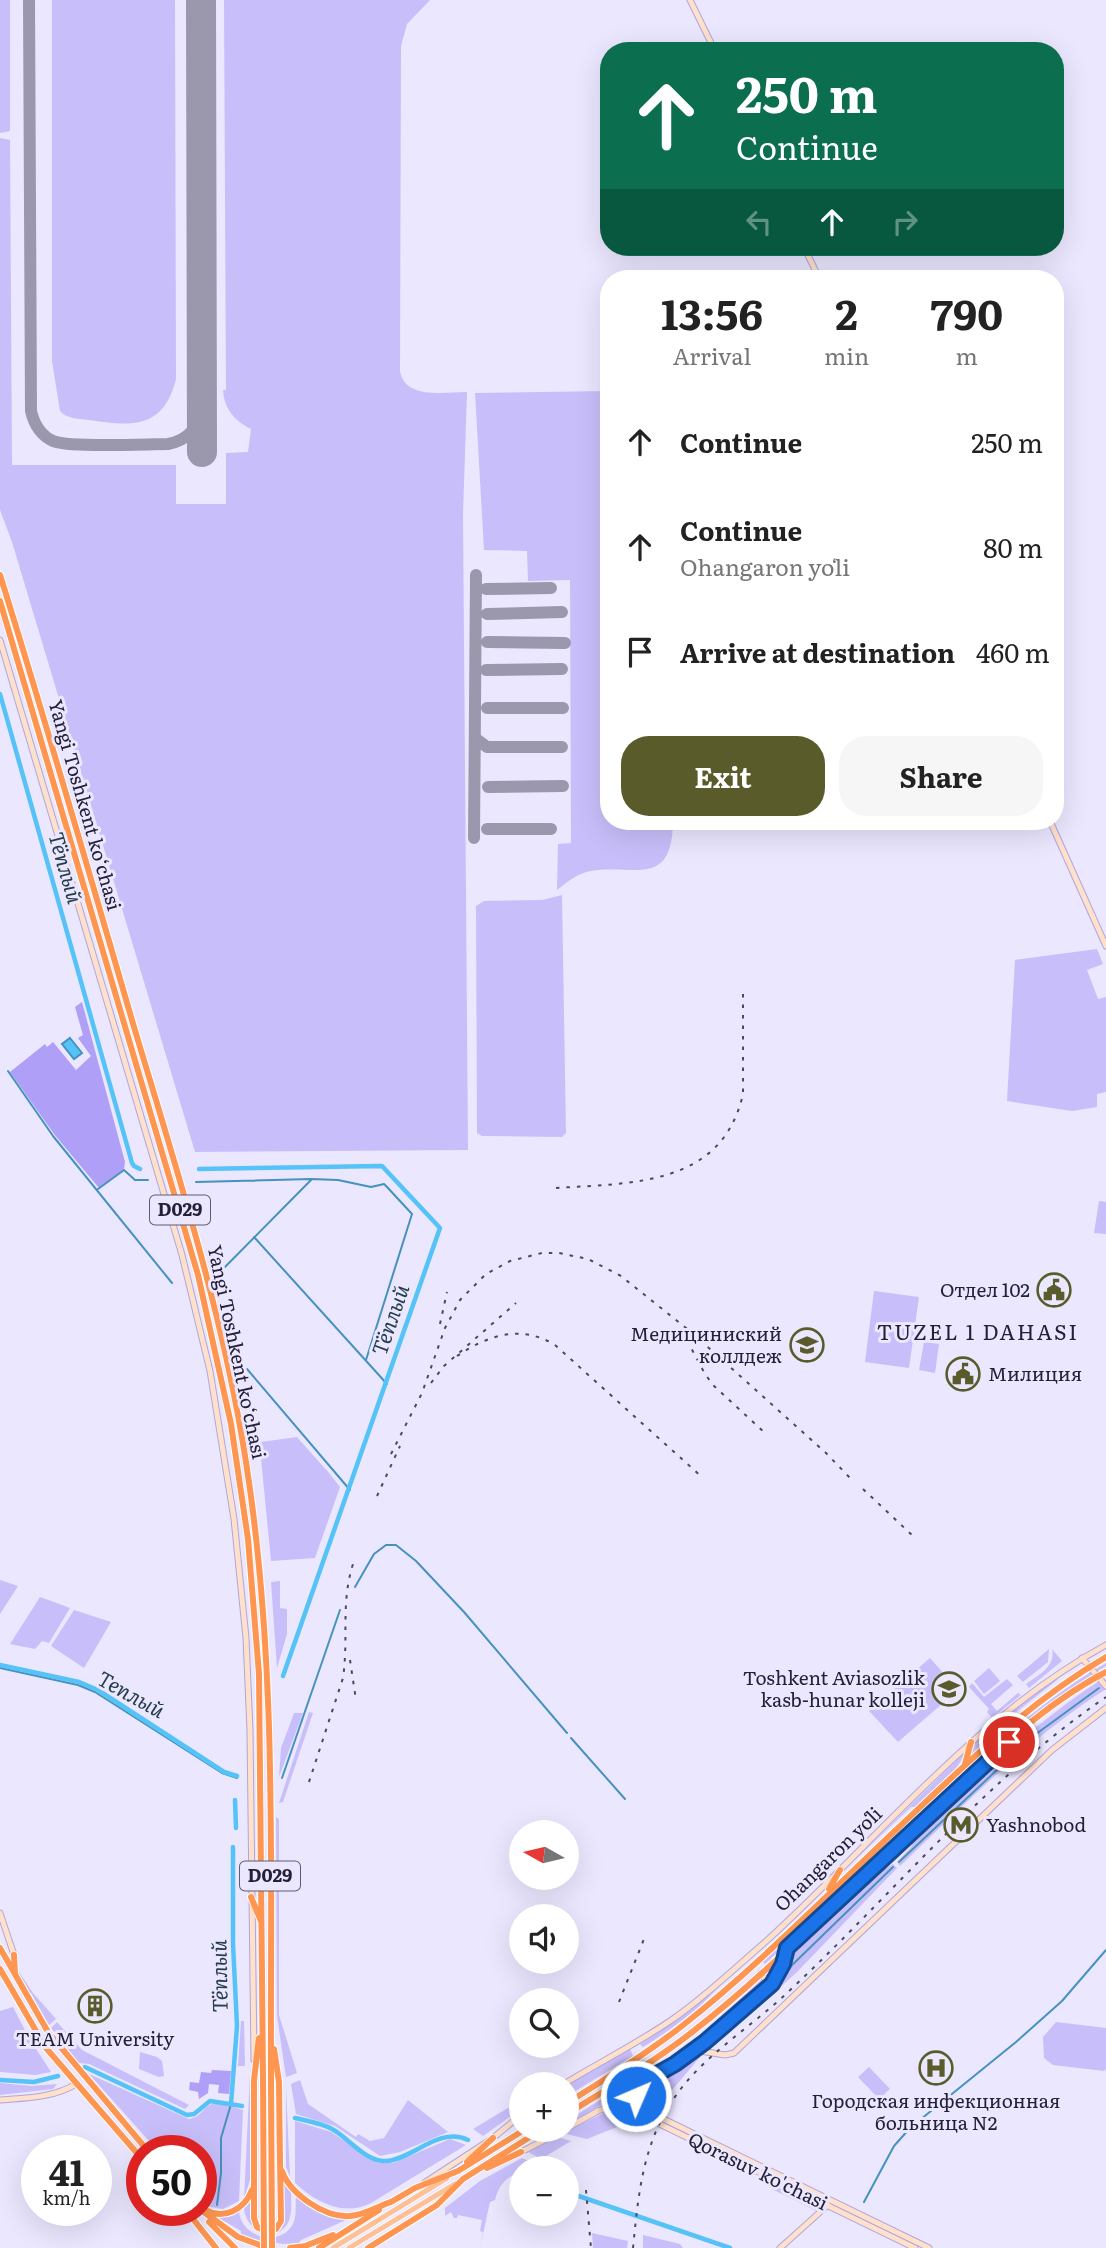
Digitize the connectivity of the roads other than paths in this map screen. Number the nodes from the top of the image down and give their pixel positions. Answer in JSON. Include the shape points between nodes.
{"nodes":[{"id":1,"x":690,"y":0,"type":"edge"},
{"id":2,"x":711,"y":42,"type":"edge"},
{"id":3,"x":0,"y":575,"type":"edge"},
{"id":4,"x":0,"y":601,"type":"edge"},
{"id":5,"x":0,"y":640,"type":"edge"},
{"id":6,"x":1053,"y":830,"type":"edge"},
{"id":7,"x":1106,"y":946,"type":"edge"},
{"id":8,"x":1106,"y":1644,"type":"edge"},
{"id":9,"x":1106,"y":1657,"type":"edge"},
{"id":10,"x":1082,"y":1658,"type":"junction"},
{"id":11,"x":1091,"y":1666,"type":"junction"},
{"id":12,"x":1106,"y":1672,"type":"edge"},
{"id":13,"x":1098,"y":1675,"type":"junction"},
{"id":14,"x":1106,"y":1686,"type":"edge"},
{"id":15,"x":1106,"y":1708,"type":"edge"},
{"id":16,"x":971,"y":1742,"type":"junction"},
{"id":17,"x":965,"y":1766,"type":"junction"},
{"id":18,"x":915,"y":1813,"type":"junction"},
{"id":19,"x":927,"y":1817,"type":"junction"},
{"id":20,"x":840,"y":1870,"type":"junction"},
{"id":21,"x":251,"y":1897,"type":"junction"},
{"id":22,"x":824,"y":1898,"type":"junction"},
{"id":23,"x":0,"y":1913,"type":"edge"},
{"id":24,"x":262,"y":1925,"type":"junction"},
{"id":25,"x":0,"y":1948,"type":"edge"},
{"id":26,"x":787,"y":1948,"type":"junction"},
{"id":27,"x":14,"y":1955,"type":"joint"},
{"id":28,"x":749,"y":1968,"type":"junction"},
{"id":29,"x":0,"y":1969,"type":"edge"},
{"id":30,"x":761,"y":1973,"type":"junction"},
{"id":31,"x":15,"y":1976,"type":"junction"},
{"id":32,"x":761,"y":1995,"type":"junction"},
{"id":33,"x":267,"y":2012,"type":"junction"},
{"id":34,"x":694,"y":2050,"type":"junction"},
{"id":35,"x":579,"y":2075,"type":"edge"},
{"id":36,"x":254,"y":2080,"type":"junction"},
{"id":37,"x":267,"y":2080,"type":"junction"},
{"id":38,"x":643,"y":2082,"type":"junction"},
{"id":39,"x":76,"y":2084,"type":"junction"},
{"id":40,"x":579,"y":2095,"type":"edge"},
{"id":41,"x":0,"y":2100,"type":"edge"},
{"id":42,"x":579,"y":2106,"type":"edge"},
{"id":43,"x":597,"y":2111,"type":"junction"},
{"id":44,"x":579,"y":2121,"type":"edge"},
{"id":45,"x":509,"y":2124,"type":"edge"},
{"id":46,"x":134,"y":2135,"type":"edge"},
{"id":47,"x":492,"y":2137,"type":"junction"},
{"id":48,"x":509,"y":2139,"type":"edge"},
{"id":49,"x":126,"y":2141,"type":"edge"},
{"id":50,"x":522,"y":2142,"type":"edge"},
{"id":51,"x":540,"y":2142,"type":"edge"},
{"id":52,"x":521,"y":2152,"type":"joint"},
{"id":53,"x":280,"y":2158,"type":"junction"},
{"id":54,"x":458,"y":2171,"type":"junction"},
{"id":55,"x":463,"y":2179,"type":"junction"},
{"id":56,"x":254,"y":2181,"type":"junction"},
{"id":57,"x":415,"y":2188,"type":"junction"},
{"id":58,"x":393,"y":2201,"type":"junction"},
{"id":59,"x":828,"y":2206,"type":"junction"},
{"id":60,"x":217,"y":2214,"type":"edge"},
{"id":61,"x":217,"y":2222,"type":"edge"},
{"id":62,"x":199,"y":2226,"type":"edge"},
{"id":63,"x":215,"y":2226,"type":"edge"},
{"id":64,"x":348,"y":2230,"type":"junction"},
{"id":65,"x":214,"y":2248,"type":"edge"},
{"id":66,"x":235,"y":2248,"type":"edge"},
{"id":67,"x":264,"y":2248,"type":"edge"},
{"id":68,"x":273,"y":2248,"type":"edge"},
{"id":69,"x":290,"y":2248,"type":"edge"},
{"id":70,"x":319,"y":2248,"type":"edge"},
{"id":71,"x":333,"y":2248,"type":"edge"},
{"id":72,"x":349,"y":2248,"type":"edge"},
{"id":73,"x":368,"y":2248,"type":"edge"},
{"id":74,"x":780,"y":2248,"type":"edge"},
{"id":75,"x":915,"y":2248,"type":"edge"},
{"id":76,"x":929,"y":2248,"type":"edge"}],
"edges":[{"from":1,"to":2,"type":"main road"},
{"from":3,"to":33,"type":"highway","name":"Yangi Toshkent ko‘chasi","number":"D029","via":[[195,1233],[240,1424],[266,1653]]},
{"from":4,"to":24,"type":"highway","name":"Yangi Toshkent ko‘chasi","number":"D029","via":[[198,1275],[229,1413],[256,1630]]},
{"from":5,"to":21,"type":"main road","via":[[153,1154],[210,1371],[244,1607]]},
{"from":6,"to":7,"type":"main road"},
{"from":8,"to":10,"type":"main road","name":"Ohangaron yoʻli"},
{"from":9,"to":11,"type":"highway","name":"Ohangaron yoʻli"},
{"from":10,"to":11,"type":"main road"},
{"from":10,"to":16,"type":"main road","name":"Ohangaron yoʻli"},
{"from":11,"to":13,"type":"main road"},
{"from":11,"to":17,"type":"highway","name":"Ohangaron yoʻli","via":[[1030,1709]]},
{"from":12,"to":13,"type":"highway","name":"Ohangaron yoʻli"},
{"from":13,"to":14,"type":"main road"},
{"from":13,"to":19,"type":"highway","name":"Ohangaron yoʻli","via":[[1034,1721]]},
{"from":15,"to":34,"type":"main road","via":[[1052,1750],[734,2053]]},
{"from":16,"to":17,"type":"highway"},
{"from":16,"to":20,"type":"main road","name":"Ohangaron yoʻli"},
{"from":17,"to":18,"type":"highway","name":"Ohangaron yoʻli"},
{"from":18,"to":19,"type":"highway","via":[[919,1819]]},
{"from":18,"to":22,"type":"highway","name":"Ohangaron yoʻli"},
{"from":19,"to":26,"type":"highway","name":"Ohangaron yoʻli"},
{"from":20,"to":22,"type":"highway"},
{"from":20,"to":35,"type":"main road","name":"Ohangaron yoʻli","via":[[679,2015]]},
{"from":21,"to":24,"type":"highway"},
{"from":21,"to":36,"type":"main road"},
{"from":22,"to":28,"type":"highway","name":"Ohangaron yoʻli"},
{"from":23,"to":27,"type":"main road"},
{"from":24,"to":33,"type":"highway","name":"Yangi Toshkent ko‘chasi","number":"D029"},
{"from":25,"to":31,"type":"highway"},
{"from":26,"to":30,"type":"highway","name":"Ohangaron yoʻli"},
{"from":26,"to":32,"type":"main road","via":[[777,1976]]},
{"from":27,"to":31,"type":"highway"},
{"from":28,"to":30,"type":"highway"},
{"from":28,"to":40,"type":"highway","name":"Ohangaron yoʻli","via":[[672,2034]]},
{"from":29,"to":39,"type":"highway","via":[[33,2027]]},
{"from":30,"to":32,"type":"main road","via":[[766,1983]]},
{"from":30,"to":42,"type":"highway","name":"Ohangaron yoʻli","via":[[681,2041]]},
{"from":31,"to":46,"type":"highway","via":[[74,2066]]},
{"from":32,"to":34,"type":"main road"},
{"from":33,"to":36,"type":"highway"},
{"from":33,"to":37,"type":"highway","name":"Yangi Toshkent ko‘chasi","number":"D029"},
{"from":33,"to":53,"type":"highway","via":[[279,2082]]},
{"from":34,"to":38,"type":"main road"},
{"from":36,"to":56,"type":"highway"},
{"from":37,"to":67,"type":"highway","number":"D029","bridge":true},
{"from":37,"to":68,"type":"highway","number":"D029","bridge":true},
{"from":38,"to":43,"type":"main road"},
{"from":38,"to":76,"type":"main road","name":"Qorasuv ko'chasi","via":[[636,2098],[648,2111]]},
{"from":39,"to":41,"type":"main road","via":[[47,2095]]},
{"from":39,"to":49,"type":"highway"},
{"from":43,"to":44,"type":"main road"},
{"from":43,"to":59,"type":"main road","name":"Qorasuv ko'chasi","via":[[614,2106],[633,2112]]},
{"from":45,"to":47,"type":"main road"},
{"from":47,"to":54,"type":"highway"},
{"from":47,"to":57,"type":"main road"},
{"from":48,"to":54,"type":"highway"},
{"from":50,"to":55,"type":"highway"},
{"from":51,"to":52,"type":"main road"},
{"from":52,"to":55,"type":"highway"},
{"from":53,"to":56,"type":"highway","via":[[281,2221],[273,2230],[262,2230],[254,2223]]},
{"from":53,"to":58,"type":"highway","via":[[289,2184],[332,2214],[352,2216]]},
{"from":54,"to":57,"type":"highway"},
{"from":54,"to":71,"type":"main road"},
{"from":55,"to":72,"type":"main road"},
{"from":55,"to":73,"type":"highway","via":[[437,2205]]},
{"from":56,"to":60,"type":"highway","via":[[248,2199],[235,2211]]},
{"from":57,"to":58,"type":"highway"},
{"from":58,"to":64,"type":"highway"},
{"from":59,"to":74,"type":"main road"},
{"from":59,"to":75,"type":"main road","name":"Qorasuv ko'chasi"},
{"from":61,"to":68,"type":"highway","via":[[238,2237]]},
{"from":62,"to":65,"type":"highway"},
{"from":63,"to":66,"type":"highway"},
{"from":64,"to":69,"type":"highway"},
{"from":64,"to":70,"type":"highway"}]}
